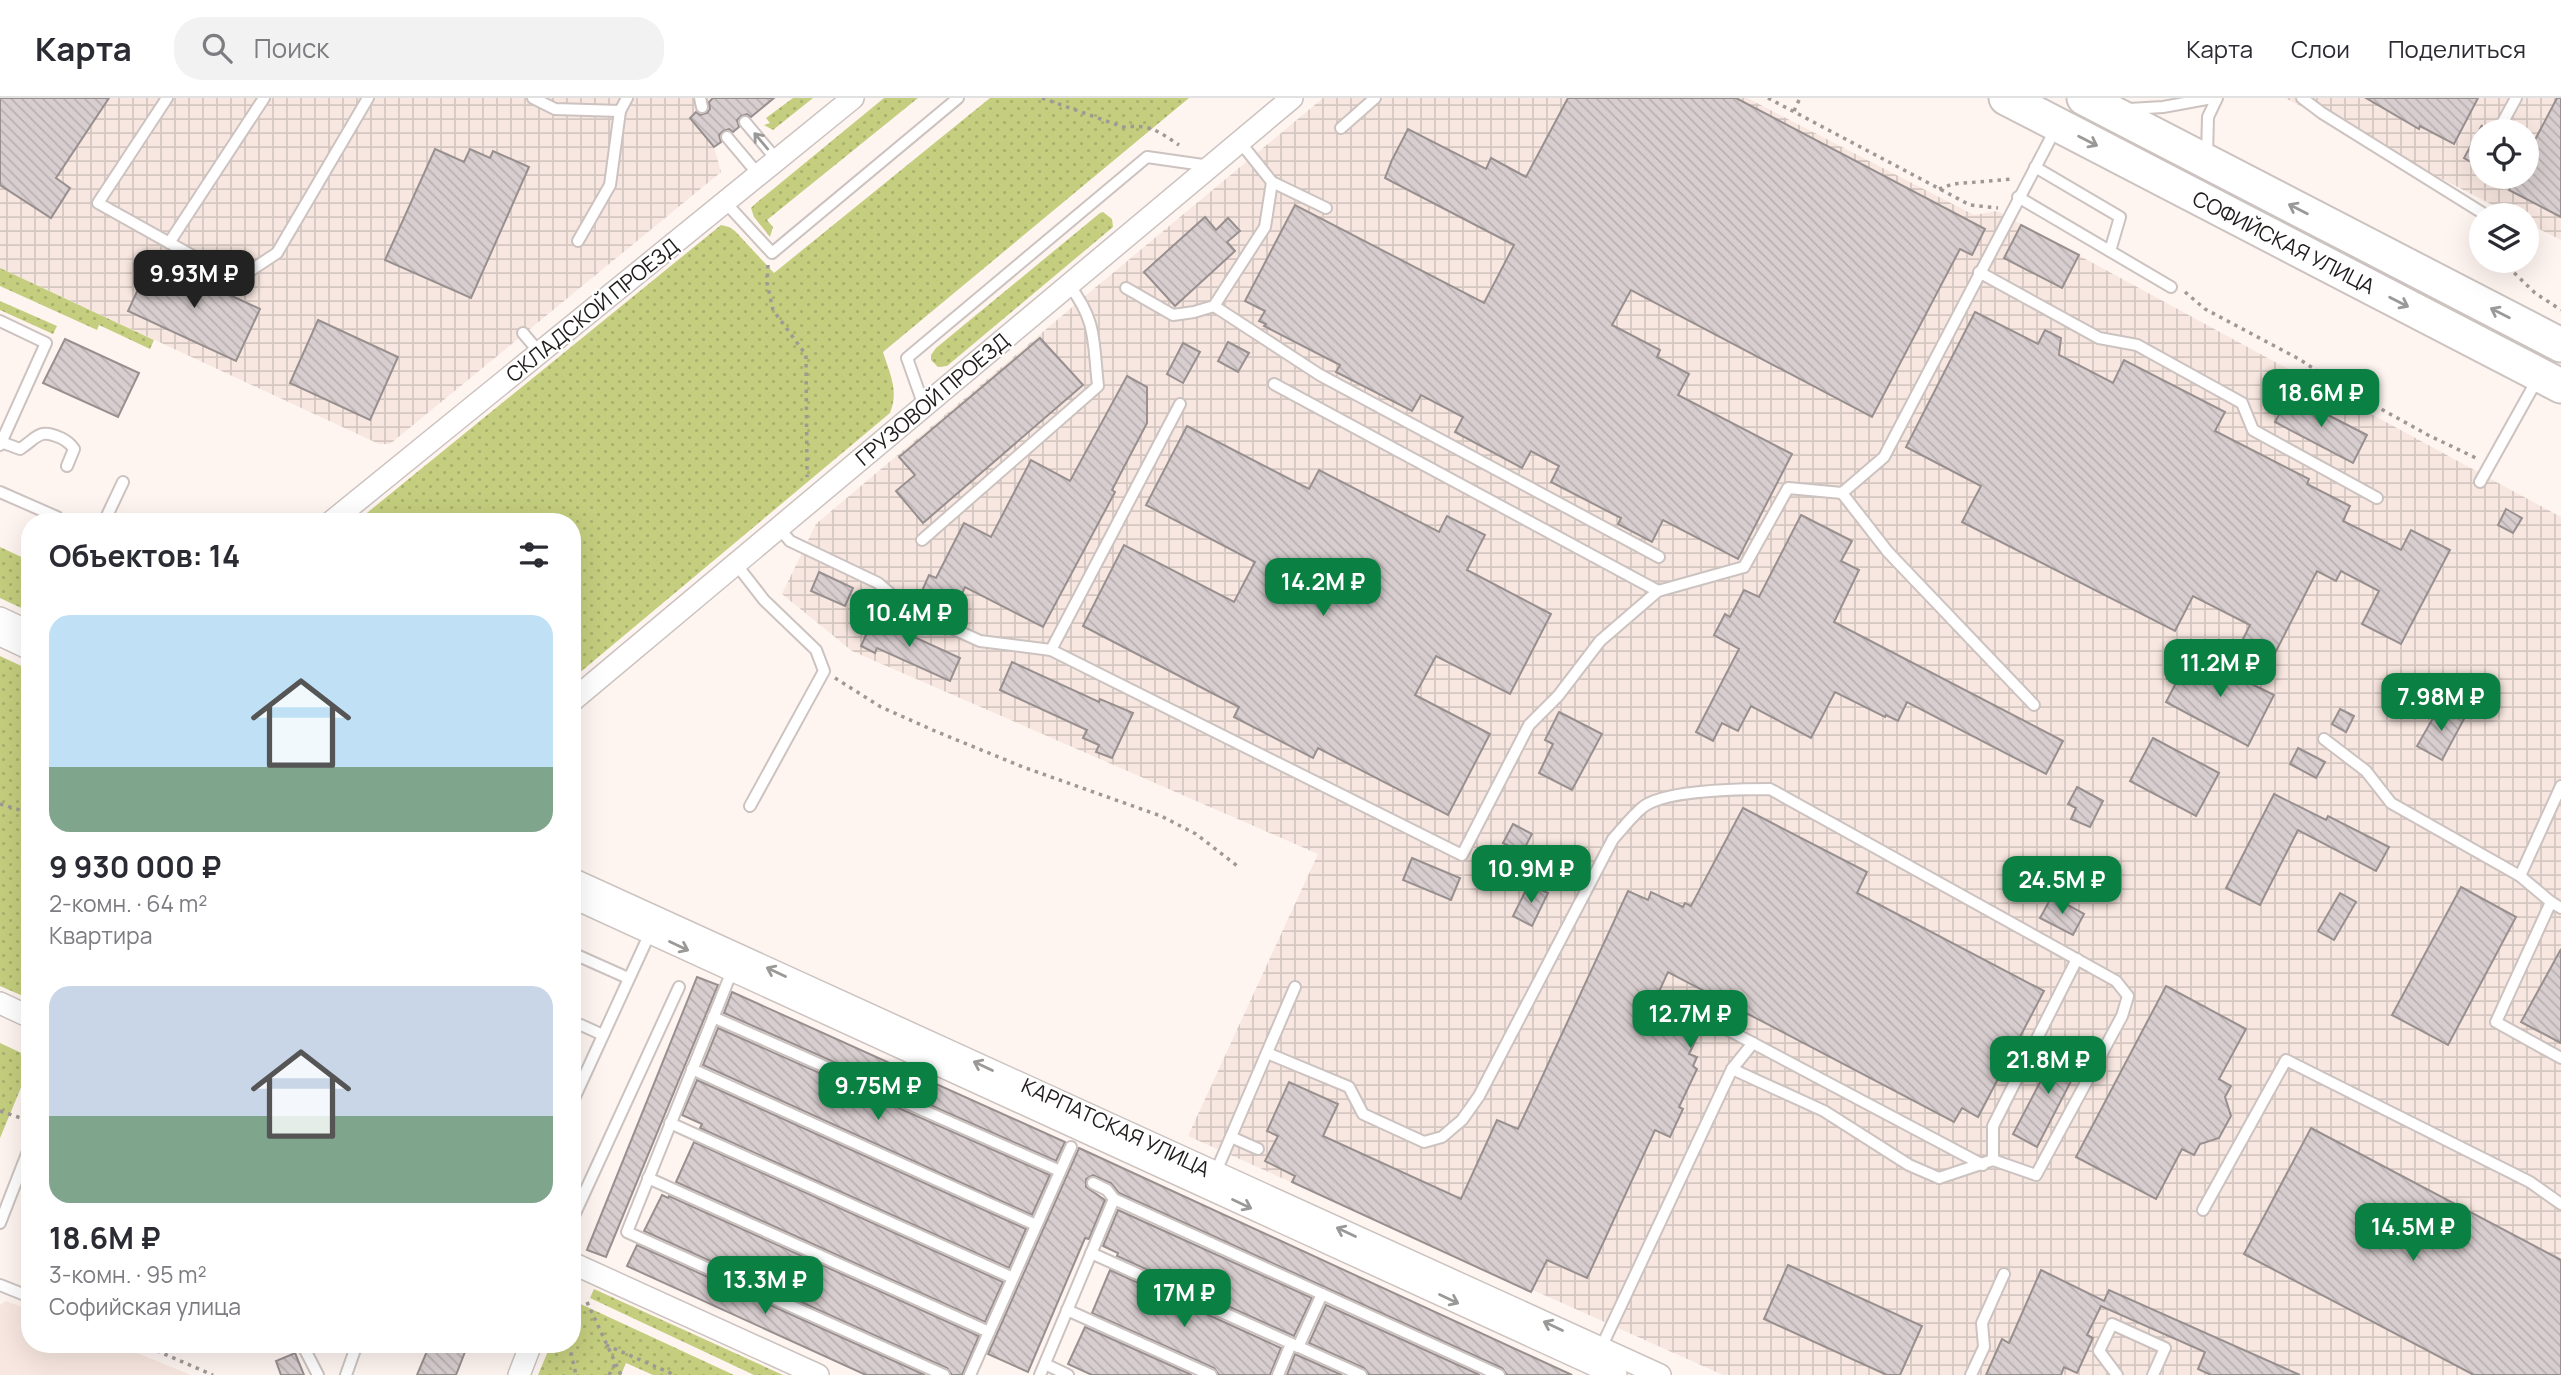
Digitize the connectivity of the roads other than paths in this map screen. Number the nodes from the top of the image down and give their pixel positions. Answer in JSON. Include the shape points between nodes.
{"nodes":[{"id":1,"x":167,"y":98,"type":"edge"},
{"id":2,"x":264,"y":98,"type":"edge"},
{"id":3,"x":368,"y":98,"type":"edge"},
{"id":4,"x":533,"y":98,"type":"edge"},
{"id":5,"x":627,"y":98,"type":"edge"},
{"id":6,"x":853,"y":98,"type":"edge"},
{"id":7,"x":958,"y":98,"type":"edge"},
{"id":8,"x":1292,"y":98,"type":"edge"},
{"id":9,"x":1375,"y":98,"type":"edge"},
{"id":10,"x":2006,"y":98,"type":"edge"},
{"id":11,"x":2211,"y":98,"type":"edge"},
{"id":12,"x":2217,"y":98,"type":"edge"},
{"id":13,"x":2302,"y":98,"type":"edge"},
{"id":14,"x":2516,"y":98,"type":"edge"},
{"id":15,"x":2096,"y":104,"type":"edge"},
{"id":16,"x":620,"y":111,"type":"junction"},
{"id":17,"x":2505,"y":119,"type":"edge"},
{"id":18,"x":745,"y":122,"type":"dead end"},
{"id":19,"x":2057,"y":125,"type":"junction"},
{"id":20,"x":1341,"y":128,"type":"dead end"},
{"id":21,"x":727,"y":137,"type":"dead end"},
{"id":22,"x":1240,"y":142,"type":"junction"},
{"id":23,"x":777,"y":160,"type":"junction"},
{"id":24,"x":2207,"y":162,"type":"junction"},
{"id":25,"x":1210,"y":166,"type":"junction"},
{"id":26,"x":2035,"y":167,"type":"junction"},
{"id":27,"x":758,"y":174,"type":"junction"},
{"id":28,"x":1272,"y":182,"type":"junction"},
{"id":29,"x":2018,"y":197,"type":"junction"},
{"id":30,"x":725,"y":202,"type":"junction"},
{"id":31,"x":2469,"y":205,"type":"edge"},
{"id":32,"x":1326,"y":208,"type":"dead end"},
{"id":33,"x":578,"y":241,"type":"dead end"},
{"id":34,"x":169,"y":243,"type":"junction"},
{"id":35,"x":2110,"y":251,"type":"junction"},
{"id":36,"x":1979,"y":272,"type":"junction"},
{"id":37,"x":1069,"y":285,"type":"junction"},
{"id":38,"x":2172,"y":286,"type":"road end"},
{"id":39,"x":1126,"y":288,"type":"dead end"},
{"id":40,"x":1214,"y":306,"type":"junction"},
{"id":41,"x":0,"y":321,"type":"edge"},
{"id":42,"x":523,"y":333,"type":"dead end"},
{"id":43,"x":2561,"y":345,"type":"edge"},
{"id":44,"x":539,"y":352,"type":"junction"},
{"id":45,"x":2550,"y":380,"type":"edge"},
{"id":46,"x":1274,"y":384,"type":"dead end"},
{"id":47,"x":1181,"y":404,"type":"dead end"},
{"id":48,"x":924,"y":406,"type":"junction"},
{"id":49,"x":1,"y":444,"type":"edge"},
{"id":50,"x":67,"y":466,"type":"dead end"},
{"id":51,"x":123,"y":482,"type":"dead end"},
{"id":52,"x":2480,"y":482,"type":"dead end"},
{"id":53,"x":0,"y":492,"type":"edge"},
{"id":54,"x":1842,"y":494,"type":"junction"},
{"id":55,"x":2377,"y":498,"type":"dead end"},
{"id":56,"x":48,"y":513,"type":"edge"},
{"id":57,"x":108,"y":513,"type":"edge"},
{"id":58,"x":342,"y":513,"type":"edge"},
{"id":59,"x":779,"y":528,"type":"junction"},
{"id":60,"x":922,"y":540,"type":"dead end"},
{"id":61,"x":1659,"y":556,"type":"dead end"},
{"id":62,"x":736,"y":564,"type":"junction"},
{"id":63,"x":1658,"y":591,"type":"junction"},
{"id":64,"x":0,"y":618,"type":"edge"},
{"id":65,"x":21,"y":628,"type":"edge"},
{"id":66,"x":0,"y":635,"type":"edge"},
{"id":67,"x":21,"y":645,"type":"edge"},
{"id":68,"x":1051,"y":650,"type":"junction"},
{"id":69,"x":581,"y":693,"type":"edge"},
{"id":70,"x":2034,"y":705,"type":"dead end"},
{"id":71,"x":2324,"y":739,"type":"dead end"},
{"id":72,"x":2561,"y":786,"type":"edge"},
{"id":73,"x":750,"y":806,"type":"dead end"},
{"id":74,"x":2519,"y":876,"type":"junction"},
{"id":75,"x":581,"y":883,"type":"edge"},
{"id":76,"x":581,"y":901,"type":"edge"},
{"id":77,"x":2556,"y":905,"type":"edge"},
{"id":78,"x":650,"y":933,"type":"junction"},
{"id":79,"x":581,"y":957,"type":"edge"},
{"id":80,"x":2077,"y":959,"type":"junction"},
{"id":81,"x":732,"y":971,"type":"junction"},
{"id":82,"x":628,"y":978,"type":"junction"},
{"id":83,"x":678,"y":987,"type":"dead end"},
{"id":84,"x":1295,"y":987,"type":"dead end"},
{"id":85,"x":0,"y":1003,"type":"edge"},
{"id":86,"x":1681,"y":1005,"type":"dead end"},
{"id":87,"x":21,"y":1013,"type":"edge"},
{"id":88,"x":713,"y":1017,"type":"junction"},
{"id":89,"x":581,"y":1025,"type":"dead end"},
{"id":90,"x":603,"y":1035,"type":"junction"},
{"id":91,"x":1753,"y":1043,"type":"junction"},
{"id":92,"x":1267,"y":1053,"type":"junction"},
{"id":93,"x":2561,"y":1058,"type":"edge"},
{"id":94,"x":692,"y":1069,"type":"junction"},
{"id":95,"x":1732,"y":1069,"type":"junction"},
{"id":96,"x":581,"y":1083,"type":"edge"},
{"id":97,"x":670,"y":1124,"type":"junction"},
{"id":98,"x":1231,"y":1137,"type":"junction"},
{"id":99,"x":1071,"y":1147,"type":"dead end"},
{"id":100,"x":1258,"y":1149,"type":"dead end"},
{"id":101,"x":1988,"y":1162,"type":"junction"},
{"id":102,"x":21,"y":1169,"type":"edge"},
{"id":103,"x":1060,"y":1171,"type":"junction"},
{"id":104,"x":648,"y":1178,"type":"junction"},
{"id":105,"x":1212,"y":1181,"type":"junction"},
{"id":106,"x":1093,"y":1184,"type":"dead end"},
{"id":107,"x":1114,"y":1199,"type":"junction"},
{"id":108,"x":581,"y":1200,"type":"edge"},
{"id":109,"x":2561,"y":1204,"type":"edge"},
{"id":110,"x":2203,"y":1210,"type":"dead end"},
{"id":111,"x":0,"y":1223,"type":"edge"},
{"id":112,"x":1037,"y":1225,"type":"junction"},
{"id":113,"x":1091,"y":1253,"type":"junction"},
{"id":114,"x":581,"y":1267,"type":"edge"},
{"id":115,"x":2004,"y":1274,"type":"dead end"},
{"id":116,"x":1013,"y":1278,"type":"junction"},
{"id":117,"x":0,"y":1285,"type":"edge"},
{"id":118,"x":21,"y":1293,"type":"edge"},
{"id":119,"x":1322,"y":1294,"type":"junction"},
{"id":120,"x":1067,"y":1310,"type":"junction"},
{"id":121,"x":989,"y":1332,"type":"junction"},
{"id":122,"x":1295,"y":1345,"type":"junction"},
{"id":123,"x":307,"y":1353,"type":"edge"},
{"id":124,"x":354,"y":1353,"type":"edge"},
{"id":125,"x":528,"y":1353,"type":"edge"},
{"id":126,"x":1597,"y":1356,"type":"junction"},
{"id":127,"x":1042,"y":1370,"type":"edge"},
{"id":128,"x":814,"y":1374,"type":"edge"},
{"id":129,"x":318,"y":1375,"type":"edge"},
{"id":130,"x":346,"y":1375,"type":"edge"},
{"id":131,"x":519,"y":1375,"type":"edge"},
{"id":132,"x":944,"y":1375,"type":"edge"},
{"id":133,"x":970,"y":1375,"type":"edge"},
{"id":134,"x":1068,"y":1375,"type":"edge"},
{"id":135,"x":1211,"y":1375,"type":"edge"},
{"id":136,"x":1278,"y":1375,"type":"edge"},
{"id":137,"x":1361,"y":1375,"type":"edge"},
{"id":138,"x":1499,"y":1375,"type":"edge"},
{"id":139,"x":1616,"y":1375,"type":"edge"},
{"id":140,"x":1660,"y":1375,"type":"edge"},
{"id":141,"x":1971,"y":1375,"type":"edge"},
{"id":142,"x":2116,"y":1375,"type":"edge"},
{"id":143,"x":2154,"y":1375,"type":"edge"}],
"edges":[{"from":1,"to":34,"type":"lane","via":[[97,203]]},
{"from":2,"to":34,"type":"lane"},
{"from":3,"to":34,"type":"lane","via":[[277,253],[236,280]]},
{"from":4,"to":16,"type":"lane","via":[[555,109]]},
{"from":5,"to":16,"type":"lane"},
{"from":6,"to":23,"type":"street","name":"СКЛАДСКОЙ ПРОЕЗД"},
{"from":7,"to":30,"type":"lane","via":[[772,253]]},
{"from":8,"to":22,"type":"street","name":"ГРУЗОВОЙ ПРОЕЗД"},
{"from":9,"to":20,"type":"lane"},
{"from":10,"to":19,"type":"main road","name":"СОФИЙСКАЯ УЛИЦА"},
{"from":11,"to":15,"type":"lane","via":[[2164,107]]},
{"from":12,"to":24,"type":"lane","via":[[2208,117]]},
{"from":13,"to":31,"type":"lane"},
{"from":14,"to":17,"type":"lane"},
{"from":15,"to":24,"type":"main road","name":"СОФИЙСКАЯ УЛИЦА"},
{"from":16,"to":33,"type":"lane","via":[[610,185]]},
{"from":23,"to":18,"type":"lane","one_way":true},
{"from":19,"to":26,"type":"lane"},
{"from":19,"to":45,"type":"main road","name":"СОФИЙСКАЯ УЛИЦА","one_way":true},
{"from":21,"to":27,"type":"lane"},
{"from":22,"to":25,"type":"street","name":"ГРУЗОВОЙ ПРОЕЗД"},
{"from":22,"to":28,"type":"lane"},
{"from":23,"to":27,"type":"street","name":"СКЛАДСКОЙ ПРОЕЗД"},
{"from":43,"to":24,"type":"main road","name":"СОФИЙСКАЯ УЛИЦА","one_way":true},
{"from":25,"to":37,"type":"street","name":"ГРУЗОВОЙ ПРОЕЗД"},
{"from":25,"to":48,"type":"lane","via":[[1147,157],[1094,201],[907,358]]},
{"from":26,"to":29,"type":"lane"},
{"from":26,"to":35,"type":"lane","via":[[2120,217]]},
{"from":27,"to":30,"type":"street","name":"СКЛАДСКОЙ ПРОЕЗД"},
{"from":28,"to":32,"type":"lane"},
{"from":28,"to":40,"type":"lane","via":[[1265,227]]},
{"from":29,"to":35,"type":"lane"},
{"from":29,"to":36,"type":"lane"},
{"from":30,"to":44,"type":"street","name":"СКЛАДСКОЙ ПРОЕЗД"},
{"from":35,"to":38,"type":"lane"},
{"from":36,"to":54,"type":"lane","via":[[1884,457]]},
{"from":36,"to":55,"type":"lane","via":[[2099,338],[2137,345],[2242,403],[2253,430]]},
{"from":37,"to":48,"type":"street","name":"ГРУЗОВОЙ ПРОЕЗД"},
{"from":37,"to":60,"type":"lane","via":[[1091,321],[1098,386]]},
{"from":39,"to":40,"type":"lane","via":[[1173,315]]},
{"from":40,"to":61,"type":"lane","via":[[1320,376]]},
{"from":41,"to":49,"type":"lane","via":[[46,343]]},
{"from":42,"to":44,"type":"lane"},
{"from":44,"to":58,"type":"street","name":"СКЛАДСКОЙ ПРОЕЗД"},
{"from":45,"to":52,"type":"lane"},
{"from":46,"to":63,"type":"lane"},
{"from":47,"to":68,"type":"lane"},
{"from":48,"to":59,"type":"street","name":"ГРУЗОВОЙ ПРОЕЗД"},
{"from":49,"to":50,"type":"lane","via":[[20,449],[50,433],[74,449]]},
{"from":51,"to":57,"type":"lane"},
{"from":53,"to":56,"type":"lane"},
{"from":54,"to":63,"type":"lane","via":[[1788,488],[1744,567]]},
{"from":54,"to":70,"type":"lane","via":[[1888,552]]},
{"from":59,"to":62,"type":"street","name":"ГРУЗОВОЙ ПРОЕЗД"},
{"from":59,"to":68,"type":"lane","via":[[790,541],[878,583],[907,608],[968,636]]},
{"from":62,"to":69,"type":"street","name":"ГРУЗОВОЙ ПРОЕЗД"},
{"from":62,"to":73,"type":"lane","via":[[764,600],[816,650],[824,671]]},
{"from":63,"to":68,"type":"lane","via":[[1600,641],[1529,725],[1462,855]]},
{"from":64,"to":65,"type":"street"},
{"from":66,"to":67,"type":"street"},
{"from":71,"to":74,"type":"lane","via":[[2366,771],[2391,803]]},
{"from":72,"to":74,"type":"lane"},
{"from":74,"to":77,"type":"lane"},
{"from":105,"to":75,"type":"street","name":"КАРПАТСКАЯ УЛИЦА","one_way":true},
{"from":76,"to":78,"type":"street","name":"КАРПАТСКАЯ УЛИЦА"},
{"from":77,"to":93,"type":"lane","via":[[2496,1022]]},
{"from":78,"to":81,"type":"street","name":"КАРПАТСКАЯ УЛИЦА","one_way":true},
{"from":78,"to":82,"type":"lane"},
{"from":79,"to":82,"type":"lane"},
{"from":80,"to":92,"type":"lane","via":[[1770,789],[1726,789],[1678,795],[1644,806],[1613,839],[1479,1096],[1442,1137],[1424,1142],[1363,1114],[1349,1087]]},
{"from":80,"to":101,"type":"lane","via":[[1993,1126]]},
{"from":80,"to":101,"type":"lane","via":[[2116,981],[2127,996],[2122,1016],[2036,1175]]},
{"from":81,"to":88,"type":"lane"},
{"from":81,"to":105,"type":"street","name":"КАРПАТСКАЯ УЛИЦА"},
{"from":82,"to":90,"type":"lane"},
{"from":83,"to":108,"type":"lane"},
{"from":84,"to":92,"type":"lane"},
{"from":85,"to":87,"type":"street"},
{"from":86,"to":91,"type":"lane"},
{"from":88,"to":94,"type":"lane"},
{"from":88,"to":103,"type":"lane"},
{"from":89,"to":90,"type":"lane"},
{"from":90,"to":96,"type":"lane"},
{"from":91,"to":95,"type":"lane"},
{"from":91,"to":101,"type":"lane"},
{"from":92,"to":98,"type":"lane"},
{"from":94,"to":97,"type":"lane"},
{"from":94,"to":112,"type":"lane"},
{"from":95,"to":101,"type":"lane","via":[[1824,1111],[1909,1165],[1940,1178]]},
{"from":95,"to":126,"type":"lane"},
{"from":97,"to":104,"type":"lane"},
{"from":97,"to":116,"type":"lane"},
{"from":98,"to":100,"type":"lane"},
{"from":98,"to":105,"type":"lane"},
{"from":99,"to":103,"type":"lane"},
{"from":102,"to":111,"type":"lane"},
{"from":103,"to":112,"type":"lane"},
{"from":104,"to":121,"type":"lane"},
{"from":104,"to":132,"type":"lane","via":[[627,1232]]},
{"from":105,"to":126,"type":"street","name":"КАРПАТСКАЯ УЛИЦА"},
{"from":106,"to":107,"type":"lane"},
{"from":107,"to":113,"type":"lane"},
{"from":107,"to":119,"type":"lane"},
{"from":109,"to":110,"type":"lane","via":[[2530,1182],[2286,1060]]},
{"from":112,"to":116,"type":"lane"},
{"from":113,"to":120,"type":"lane"},
{"from":113,"to":122,"type":"lane"},
{"from":114,"to":128,"type":"street"},
{"from":115,"to":141,"type":"lane","via":[[1982,1323],[1984,1347]]},
{"from":116,"to":121,"type":"lane"},
{"from":117,"to":118,"type":"lane"},
{"from":119,"to":122,"type":"lane"},
{"from":119,"to":138,"type":"lane"},
{"from":120,"to":127,"type":"lane"},
{"from":120,"to":135,"type":"lane"},
{"from":121,"to":133,"type":"lane"},
{"from":122,"to":136,"type":"lane"},
{"from":122,"to":137,"type":"lane"},
{"from":123,"to":129,"type":"lane"},
{"from":124,"to":130,"type":"lane"},
{"from":125,"to":131,"type":"street"},
{"from":126,"to":139,"type":"street","name":"КАРПАТСКАЯ УЛИЦА"},
{"from":126,"to":140,"type":"street","name":"КАРПАТСКАЯ УЛИЦА"},
{"from":127,"to":134,"type":"lane"},
{"from":142,"to":143,"type":"lane","via":[[2099,1351],[2112,1324],[2165,1348]]}]}
